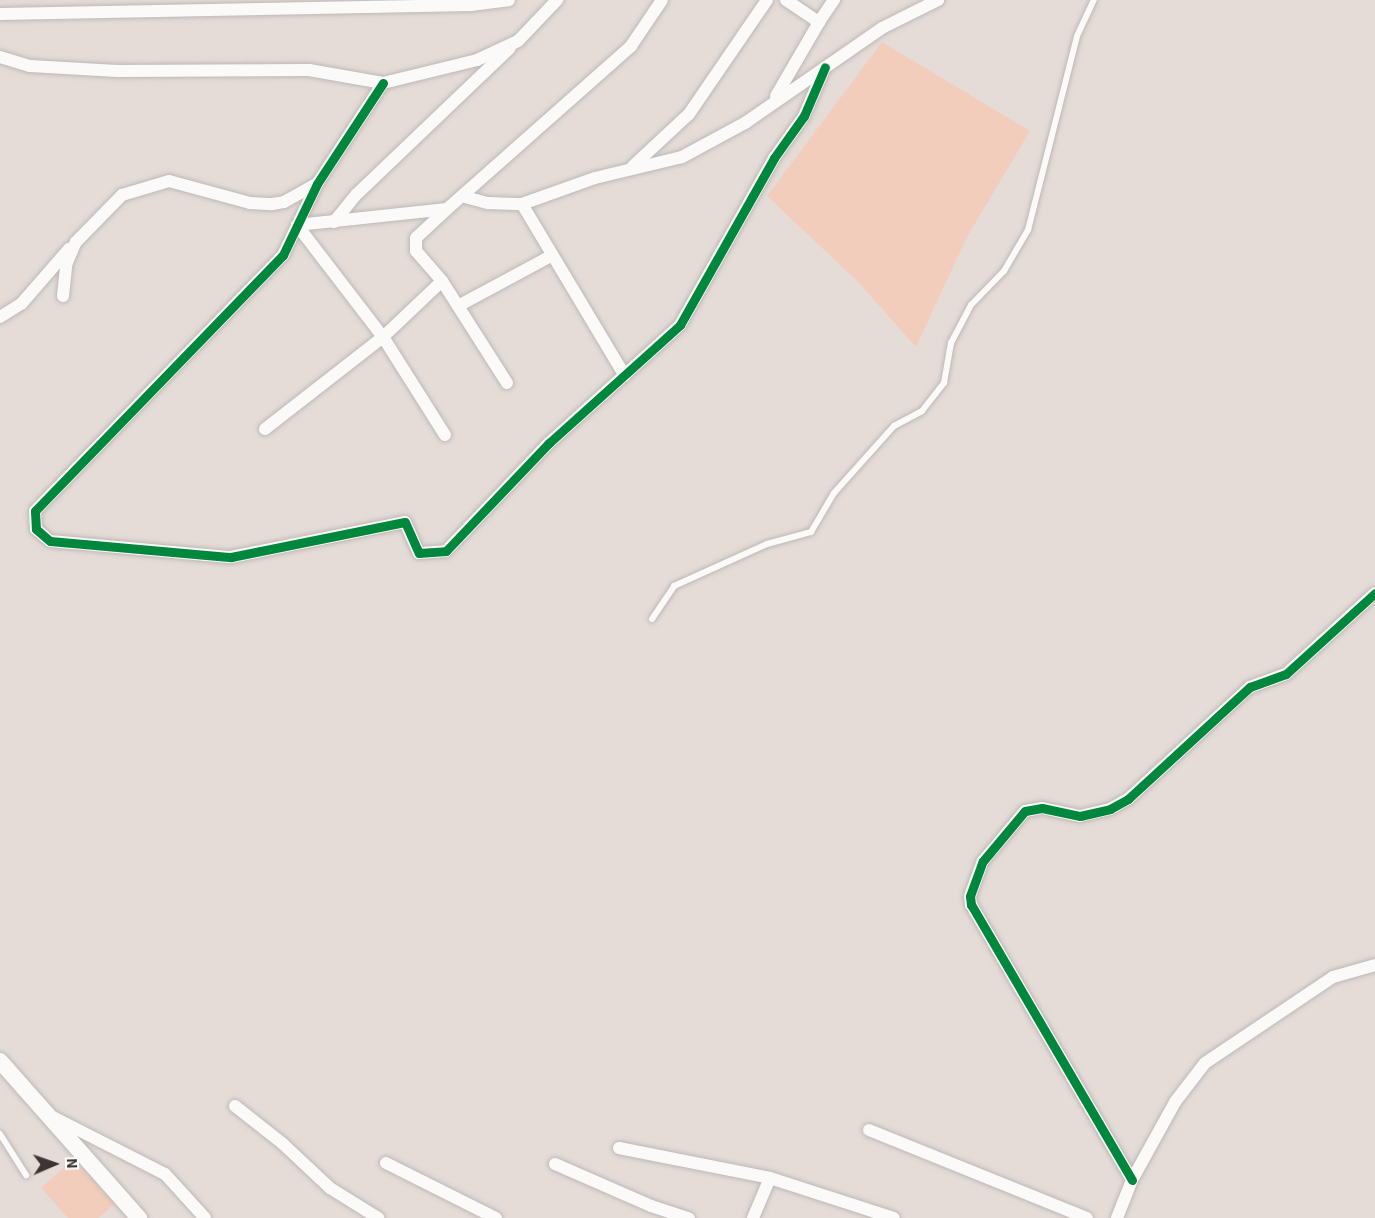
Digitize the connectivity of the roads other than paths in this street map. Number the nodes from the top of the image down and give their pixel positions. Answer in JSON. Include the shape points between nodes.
{"nodes":[{"id":1,"x":509,"y":0,"type":"edge"},
{"id":2,"x":557,"y":0,"type":"edge"},
{"id":3,"x":663,"y":0,"type":"edge"},
{"id":4,"x":767,"y":0,"type":"edge"},
{"id":5,"x":786,"y":0,"type":"edge"},
{"id":6,"x":834,"y":0,"type":"edge"},
{"id":7,"x":938,"y":0,"type":"edge"},
{"id":8,"x":1094,"y":0,"type":"edge"},
{"id":9,"x":0,"y":14,"type":"edge"},
{"id":10,"x":819,"y":22,"type":"junction"},
{"id":11,"x":518,"y":41,"type":"junction"},
{"id":12,"x":0,"y":57,"type":"edge"},
{"id":13,"x":825,"y":67,"type":"junction"},
{"id":14,"x":383,"y":83,"type":"junction"},
{"id":15,"x":773,"y":100,"type":"junction"},
{"id":16,"x":632,"y":167,"type":"junction"},
{"id":17,"x":317,"y":184,"type":"junction"},
{"id":18,"x":465,"y":197,"type":"junction"},
{"id":19,"x":522,"y":204,"type":"junction"},
{"id":20,"x":447,"y":209,"type":"junction"},
{"id":21,"x":334,"y":222,"type":"junction"},
{"id":22,"x":297,"y":225,"type":"junction"},
{"id":23,"x":76,"y":242,"type":"junction"},
{"id":24,"x":551,"y":256,"type":"junction"},
{"id":25,"x":442,"y":281,"type":"junction"},
{"id":26,"x":63,"y":296,"type":"dead end"},
{"id":27,"x":458,"y":306,"type":"junction"},
{"id":28,"x":0,"y":317,"type":"edge"},
{"id":29,"x":383,"y":337,"type":"junction"},
{"id":30,"x":625,"y":376,"type":"junction"},
{"id":31,"x":507,"y":383,"type":"dead end"},
{"id":32,"x":265,"y":429,"type":"dead end"},
{"id":33,"x":445,"y":435,"type":"dead end"},
{"id":34,"x":1375,"y":593,"type":"edge"},
{"id":35,"x":652,"y":619,"type":"dead end"},
{"id":36,"x":1375,"y":965,"type":"edge"},
{"id":37,"x":0,"y":1061,"type":"edge"},
{"id":38,"x":235,"y":1106,"type":"dead end"},
{"id":39,"x":50,"y":1115,"type":"junction"},
{"id":40,"x":869,"y":1130,"type":"dead end"},
{"id":41,"x":0,"y":1134,"type":"edge"},
{"id":42,"x":619,"y":1148,"type":"dead end"},
{"id":43,"x":386,"y":1163,"type":"dead end"},
{"id":44,"x":555,"y":1164,"type":"dead end"},
{"id":45,"x":26,"y":1175,"type":"dead end"},
{"id":46,"x":770,"y":1178,"type":"junction"},
{"id":47,"x":1132,"y":1180,"type":"junction"},
{"id":48,"x":139,"y":1218,"type":"edge"},
{"id":49,"x":205,"y":1218,"type":"edge"},
{"id":50,"x":378,"y":1218,"type":"edge"},
{"id":51,"x":496,"y":1218,"type":"edge"},
{"id":52,"x":689,"y":1218,"type":"edge"},
{"id":53,"x":753,"y":1218,"type":"edge"},
{"id":54,"x":894,"y":1218,"type":"edge"},
{"id":55,"x":1087,"y":1218,"type":"edge"},
{"id":56,"x":1117,"y":1218,"type":"edge"}],
"edges":[{"from":1,"to":9,"type":"street","via":[[471,5]]},
{"from":2,"to":11,"type":"street"},
{"from":3,"to":18,"type":"street","via":[[631,46]]},
{"from":4,"to":16,"type":"street","via":[[689,114]]},
{"from":5,"to":10,"type":"street"},
{"from":6,"to":10,"type":"street"},
{"from":7,"to":13,"type":"street","via":[[882,28]]},
{"from":8,"to":35,"type":"lane","via":[[1077,36],[1028,230],[1004,271],[971,305],[951,343],[944,384],[922,411],[894,426],[834,493],[811,532],[767,544],[674,586]]},
{"from":10,"to":15,"type":"street"},
{"from":11,"to":14,"type":"street","via":[[477,60]]},
{"from":11,"to":21,"type":"street","via":[[357,194]]},
{"from":12,"to":14,"type":"street","via":[[30,66],[117,71],[309,70]]},
{"from":13,"to":15,"type":"street"},
{"from":13,"to":30,"type":"street","via":[[804,116],[774,158],[680,325]]},
{"from":14,"to":17,"type":"street"},
{"from":15,"to":16,"type":"street","via":[[745,123],[682,157]]},
{"from":16,"to":19,"type":"street"},
{"from":17,"to":22,"type":"street"},
{"from":17,"to":23,"type":"street","via":[[284,202],[272,204],[250,203],[192,184],[150,184],[122,195],[101,212]]},
{"from":18,"to":19,"type":"street","via":[[488,203]]},
{"from":18,"to":20,"type":"street"},
{"from":19,"to":24,"type":"street"},
{"from":20,"to":21,"type":"street"},
{"from":20,"to":25,"type":"street","via":[[416,238],[416,251]]},
{"from":21,"to":22,"type":"street"},
{"from":22,"to":29,"type":"street"},
{"from":22,"to":30,"type":"street","via":[[283,255],[35,511],[36,529],[50,541],[231,557],[405,522],[419,553],[446,551],[549,443]]},
{"from":23,"to":26,"type":"street","via":[[66,265]]},
{"from":23,"to":28,"type":"street","via":[[22,303]]},
{"from":24,"to":27,"type":"street"},
{"from":24,"to":30,"type":"street"},
{"from":25,"to":27,"type":"street"},
{"from":25,"to":29,"type":"street"},
{"from":27,"to":31,"type":"street"},
{"from":29,"to":32,"type":"street"},
{"from":29,"to":33,"type":"street"},
{"from":34,"to":47,"type":"street","via":[[1286,674],[1250,687],[1128,799],[1110,809],[1080,816],[1042,808],[1025,811],[983,861],[972,888],[971,905]]},
{"from":36,"to":47,"type":"street","via":[[1333,978],[1205,1063],[1175,1102]]},
{"from":37,"to":39,"type":"main road"},
{"from":38,"to":50,"type":"street","via":[[330,1188]]},
{"from":39,"to":48,"type":"main road"},
{"from":39,"to":49,"type":"street","via":[[165,1174]]},
{"from":40,"to":55,"type":"street"},
{"from":41,"to":45,"type":"lane"},
{"from":42,"to":46,"type":"street"},
{"from":43,"to":51,"type":"street"},
{"from":44,"to":52,"type":"street","via":[[651,1206]]},
{"from":46,"to":53,"type":"street"},
{"from":46,"to":54,"type":"street"},
{"from":47,"to":56,"type":"street"}]}
